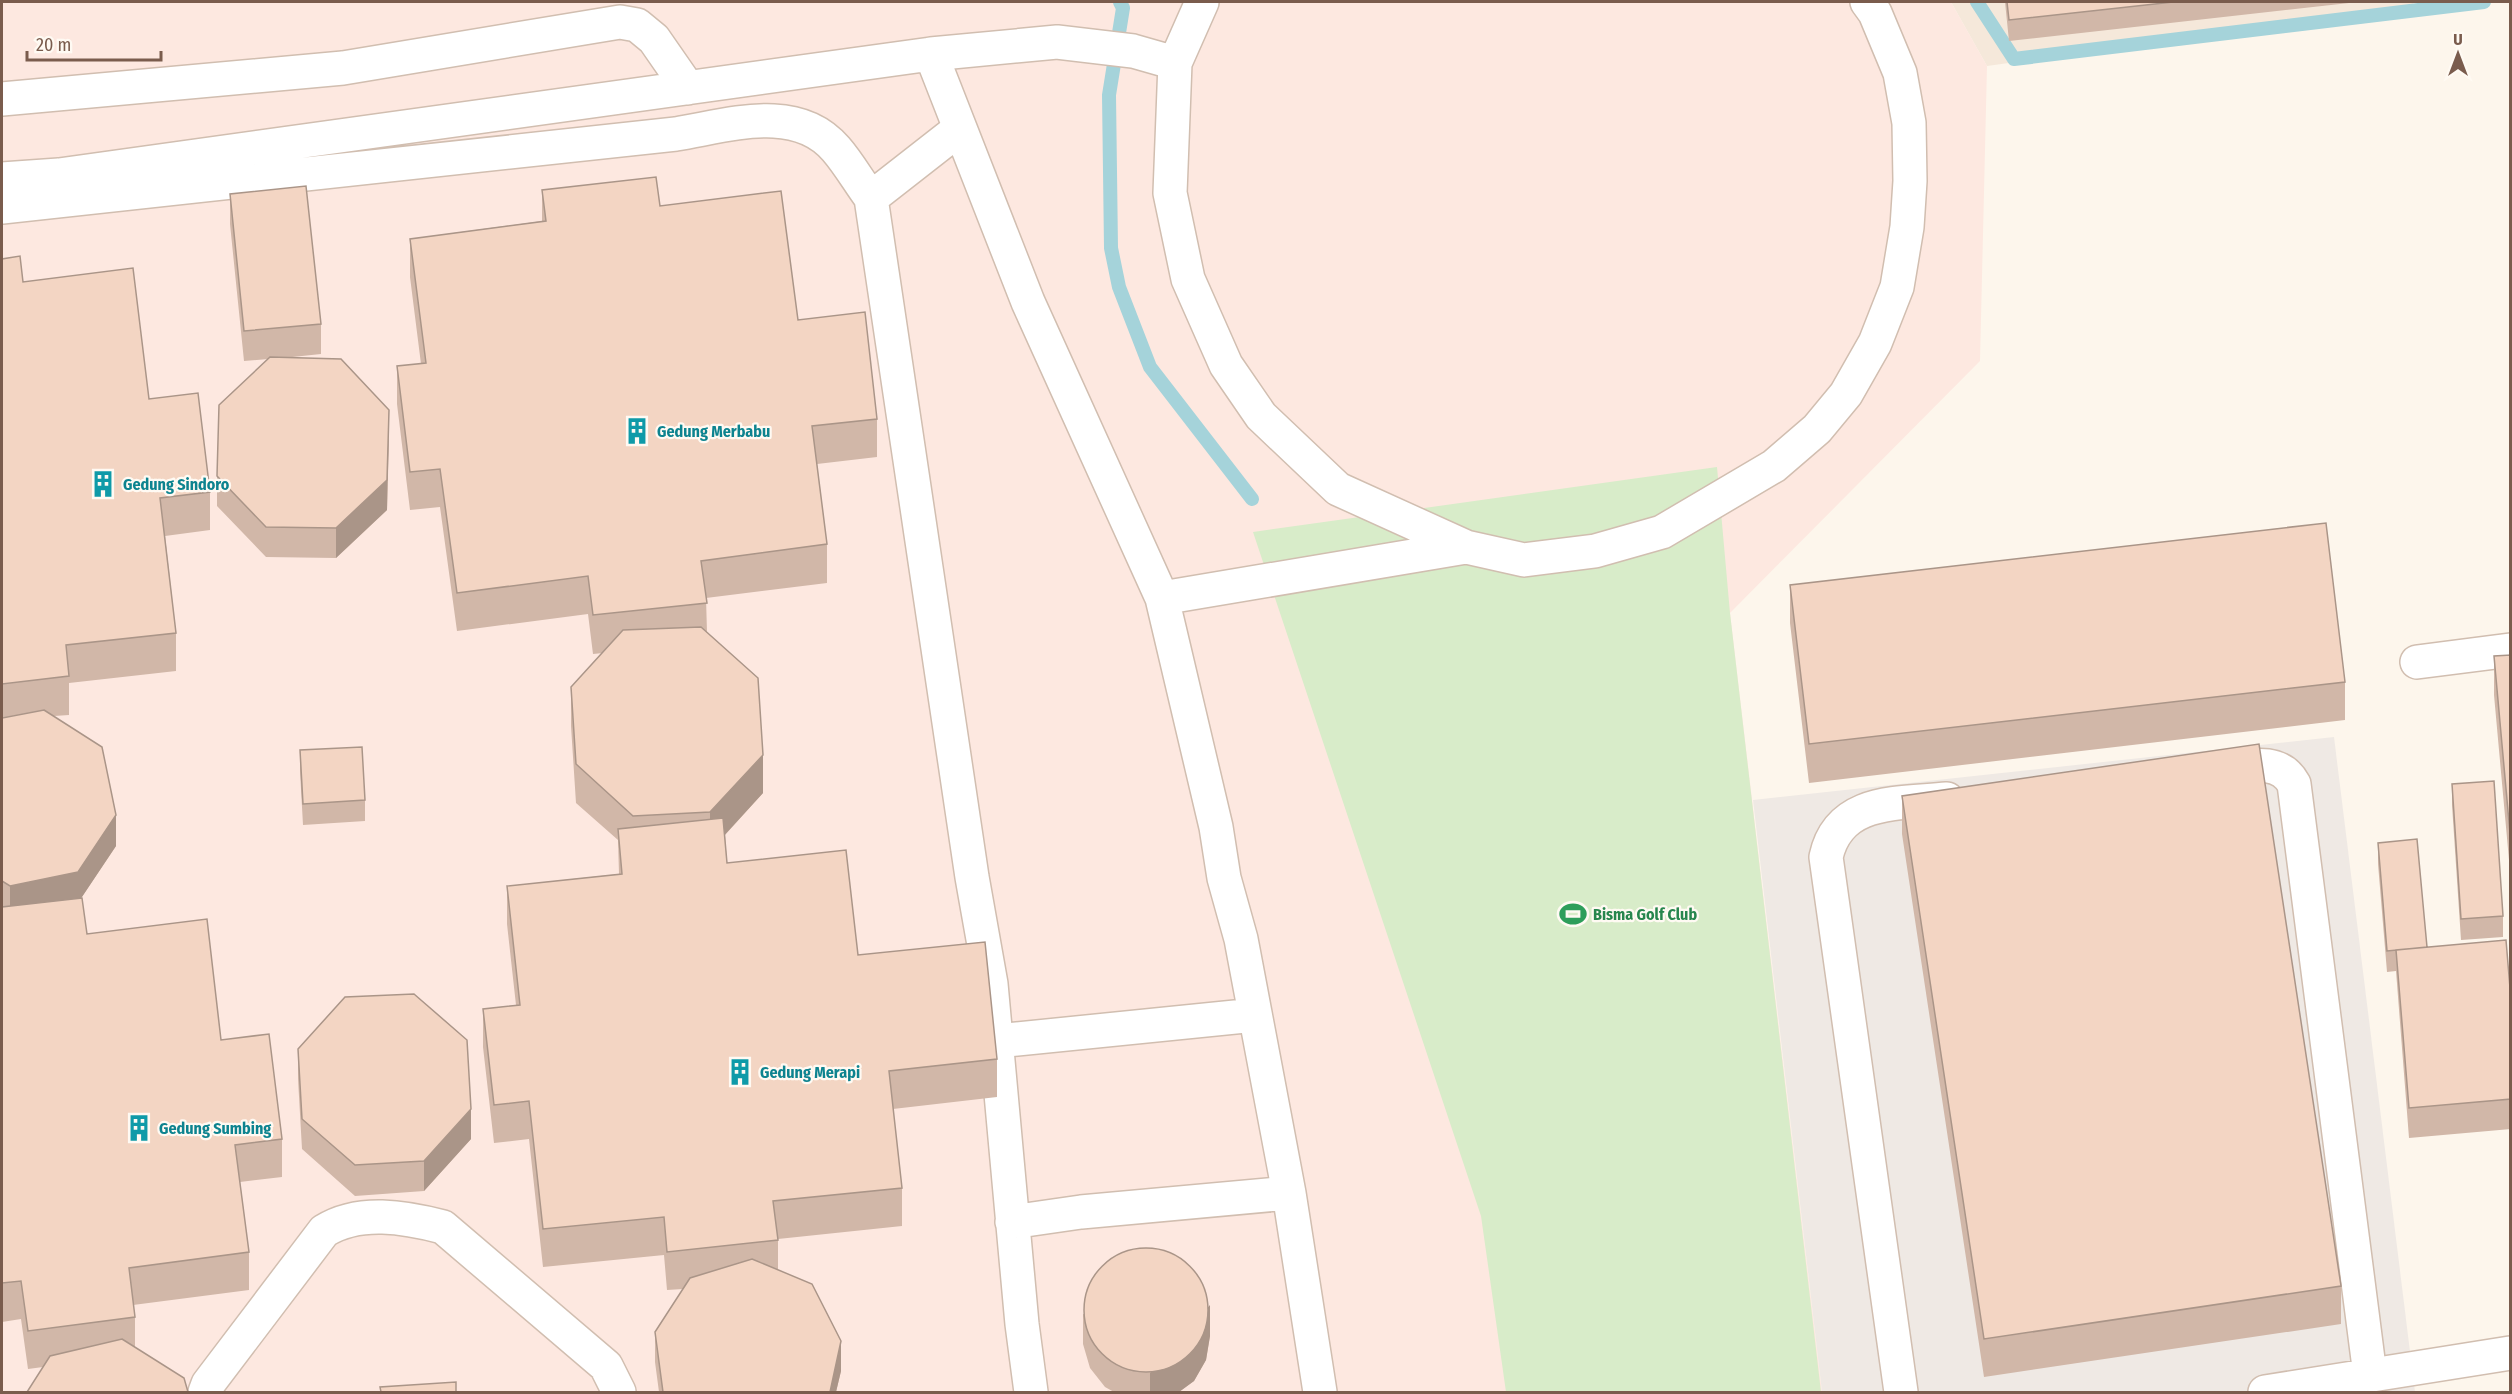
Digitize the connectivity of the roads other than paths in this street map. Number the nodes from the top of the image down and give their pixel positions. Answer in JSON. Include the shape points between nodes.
{"nodes":[{"id":1,"x":1202,"y":2,"type":"edge"},
{"id":2,"x":1867,"y":2,"type":"edge"},
{"id":3,"x":931,"y":54,"type":"junction"},
{"id":4,"x":1175,"y":63,"type":"junction"},
{"id":5,"x":688,"y":88,"type":"junction"},
{"id":6,"x":2,"y":99,"type":"edge"},
{"id":7,"x":958,"y":130,"type":"junction"},
{"id":8,"x":2,"y":179,"type":"edge"},
{"id":9,"x":871,"y":198,"type":"junction"},
{"id":10,"x":2,"y":207,"type":"edge"},
{"id":11,"x":1466,"y":547,"type":"junction"},
{"id":12,"x":1162,"y":598,"type":"junction"},
{"id":13,"x":2511,"y":650,"type":"edge"},
{"id":14,"x":2418,"y":662,"type":"dead end"},
{"id":15,"x":2192,"y":772,"type":"edge"},
{"id":16,"x":1980,"y":796,"type":"edge"},
{"id":17,"x":1255,"y":1015,"type":"junction"},
{"id":18,"x":997,"y":1041,"type":"junction"},
{"id":19,"x":1289,"y":1193,"type":"junction"},
{"id":20,"x":1012,"y":1222,"type":"junction"},
{"id":21,"x":2511,"y":1353,"type":"edge"},
{"id":22,"x":2370,"y":1375,"type":"junction"},
{"id":23,"x":205,"y":1392,"type":"edge"},
{"id":24,"x":619,"y":1392,"type":"edge"},
{"id":25,"x":1031,"y":1392,"type":"edge"},
{"id":26,"x":1320,"y":1392,"type":"edge"},
{"id":27,"x":1901,"y":1392,"type":"edge"},
{"id":28,"x":2265,"y":1392,"type":"edge"}],
"edges":[{"from":1,"to":4,"type":"lane"},
{"from":2,"to":11,"type":"lane","via":[[1900,74],[1909,123],[1910,181],[1898,287],[1875,343],[1846,394],[1817,429],[1774,466],[1662,532],[1595,551],[1524,560]]},
{"from":3,"to":4,"type":"lane","via":[[1056,42],[1133,51]]},
{"from":3,"to":5,"type":"lane"},
{"from":3,"to":7,"type":"lane"},
{"from":4,"to":11,"type":"lane","via":[[1170,193],[1188,279],[1226,365],[1261,416],[1338,489]]},
{"from":5,"to":6,"type":"lane","via":[[654,39],[637,25],[620,22],[343,68]]},
{"from":5,"to":8,"type":"lane","via":[[59,175]]},
{"from":7,"to":9,"type":"lane"},
{"from":7,"to":12,"type":"lane","via":[[1028,302]]},
{"from":9,"to":10,"type":"lane","via":[[822,136],[797,124],[769,120],[652,137]]},
{"from":9,"to":18,"type":"lane"},
{"from":11,"to":12,"type":"lane"},
{"from":12,"to":17,"type":"lane"},
{"from":13,"to":14,"type":"lane"},
{"from":15,"to":22,"type":"lane","via":[[2275,766],[2289,774],[2294,784]]},
{"from":16,"to":27,"type":"lane","via":[[1860,812],[1838,828],[1830,840],[1827,857]]},
{"from":17,"to":18,"type":"lane"},
{"from":17,"to":19,"type":"lane"},
{"from":18,"to":20,"type":"lane"},
{"from":19,"to":20,"type":"lane"},
{"from":19,"to":26,"type":"lane"},
{"from":20,"to":25,"type":"lane"},
{"from":21,"to":22,"type":"lane"},
{"from":22,"to":28,"type":"lane"},
{"from":23,"to":24,"type":"lane","via":[[324,1231],[352,1220],[387,1217],[443,1227],[606,1366]]}]}
